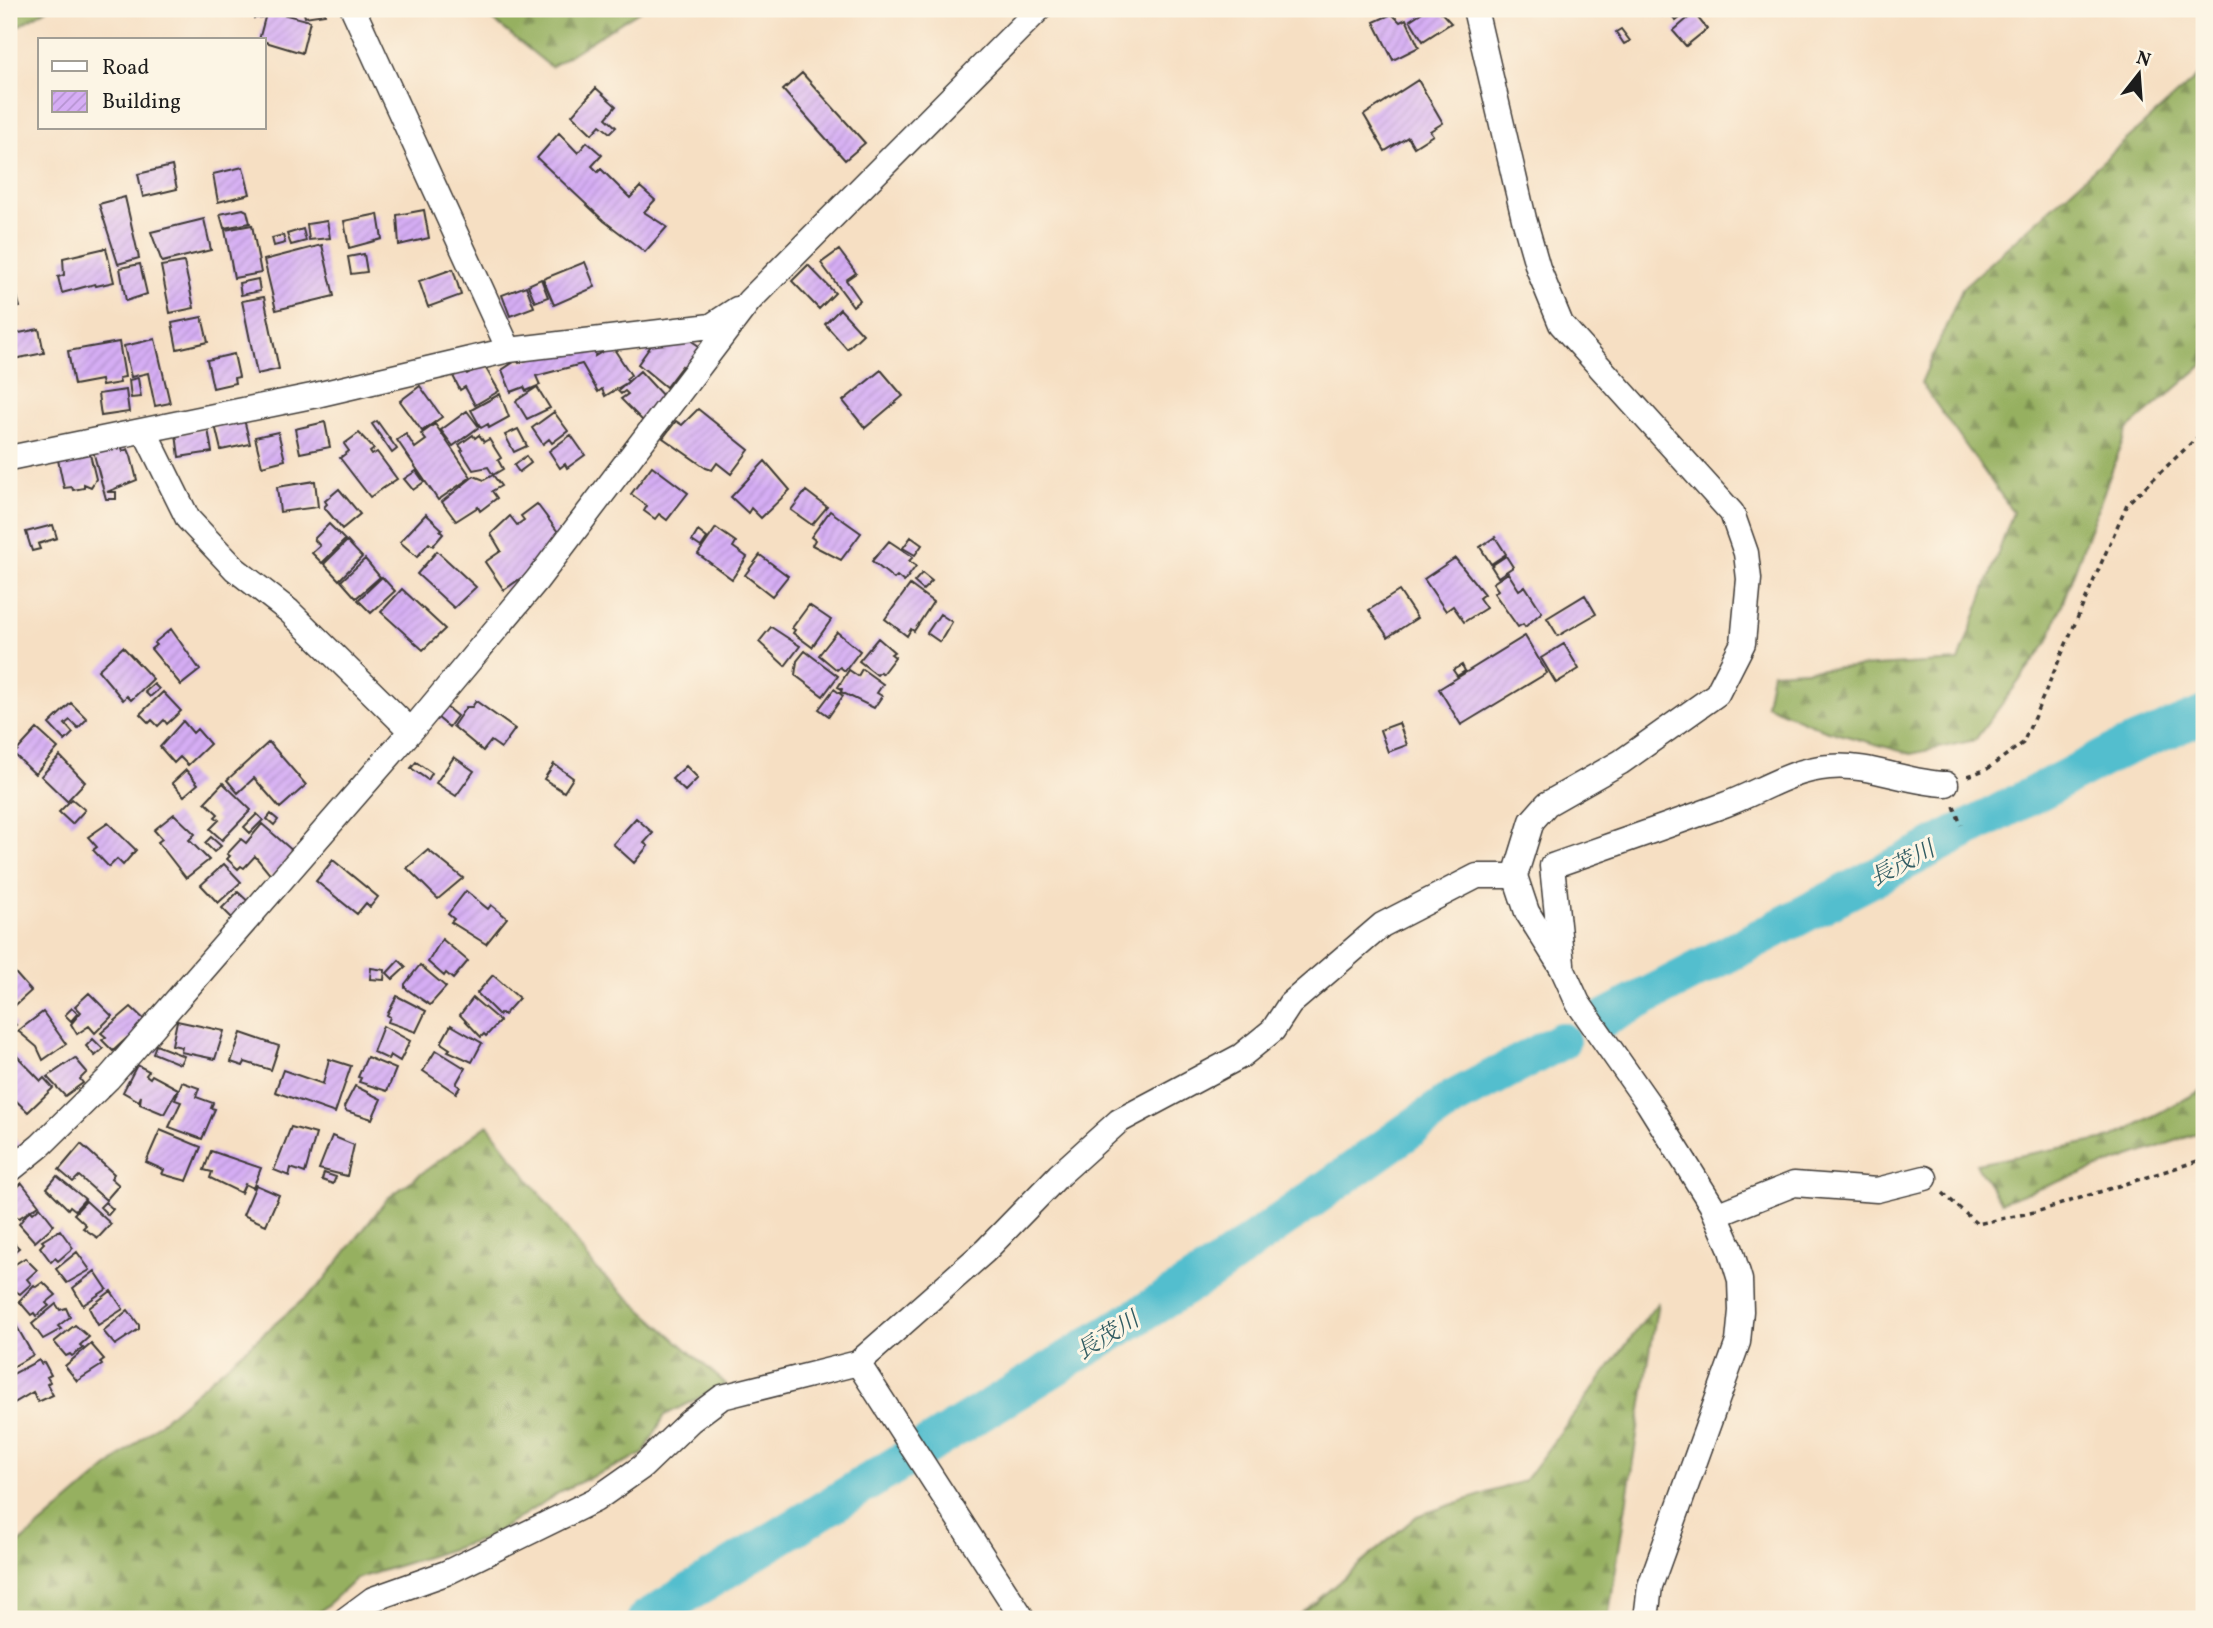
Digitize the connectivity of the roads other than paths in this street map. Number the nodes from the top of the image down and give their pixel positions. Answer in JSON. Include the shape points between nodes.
{"nodes":[{"id":1,"x":353,"y":9,"type":"edge"},
{"id":2,"x":1039,"y":9,"type":"edge"},
{"id":3,"x":1475,"y":9,"type":"edge"},
{"id":4,"x":750,"y":301,"type":"junction"},
{"id":5,"x":509,"y":350,"type":"junction"},
{"id":6,"x":145,"y":432,"type":"junction"},
{"id":7,"x":9,"y":458,"type":"edge"},
{"id":8,"x":411,"y":731,"type":"junction"},
{"id":9,"x":1946,"y":784,"type":"road end"},
{"id":10,"x":1515,"y":876,"type":"junction"},
{"id":11,"x":1562,"y":968,"type":"junction"},
{"id":12,"x":9,"y":1171,"type":"edge"},
{"id":13,"x":1925,"y":1178,"type":"road end"},
{"id":14,"x":1716,"y":1214,"type":"junction"},
{"id":15,"x":858,"y":1363,"type":"junction"},
{"id":16,"x":346,"y":1619,"type":"edge"},
{"id":17,"x":1023,"y":1619,"type":"edge"},
{"id":18,"x":1646,"y":1619,"type":"edge"}],
"edges":[{"from":1,"to":5,"type":"street"},
{"from":2,"to":4,"type":"street"},
{"from":3,"to":10,"type":"street","via":[[1524,219],[1561,324],[1732,513],[1746,553],[1749,579],[1743,643],[1717,694],[1621,762],[1547,804],[1532,821]]},
{"from":4,"to":5,"type":"street","via":[[711,326]]},
{"from":4,"to":8,"type":"street","via":[[537,580]]},
{"from":5,"to":6,"type":"street"},
{"from":6,"to":7,"type":"street"},
{"from":6,"to":8,"type":"street","via":[[188,519],[235,569],[289,611]]},
{"from":8,"to":12,"type":"street","via":[[108,1079]]},
{"from":9,"to":11,"type":"street","via":[[1831,766],[1799,773],[1728,804],[1552,866]]},
{"from":10,"to":11,"type":"street","via":[[1527,912]]},
{"from":10,"to":15,"type":"street","via":[[1477,876],[1382,925],[1290,1004],[1273,1030],[1241,1056],[1119,1121],[985,1251]]},
{"from":11,"to":14,"type":"street","via":[[1578,1003],[1648,1103]]},
{"from":13,"to":14,"type":"street","via":[[1877,1190],[1794,1184]]},
{"from":14,"to":18,"type":"street","via":[[1740,1280],[1738,1342],[1650,1587]]},
{"from":15,"to":16,"type":"street","via":[[722,1398],[642,1467],[595,1500],[446,1573],[373,1599]]},
{"from":15,"to":17,"type":"street"}]}
